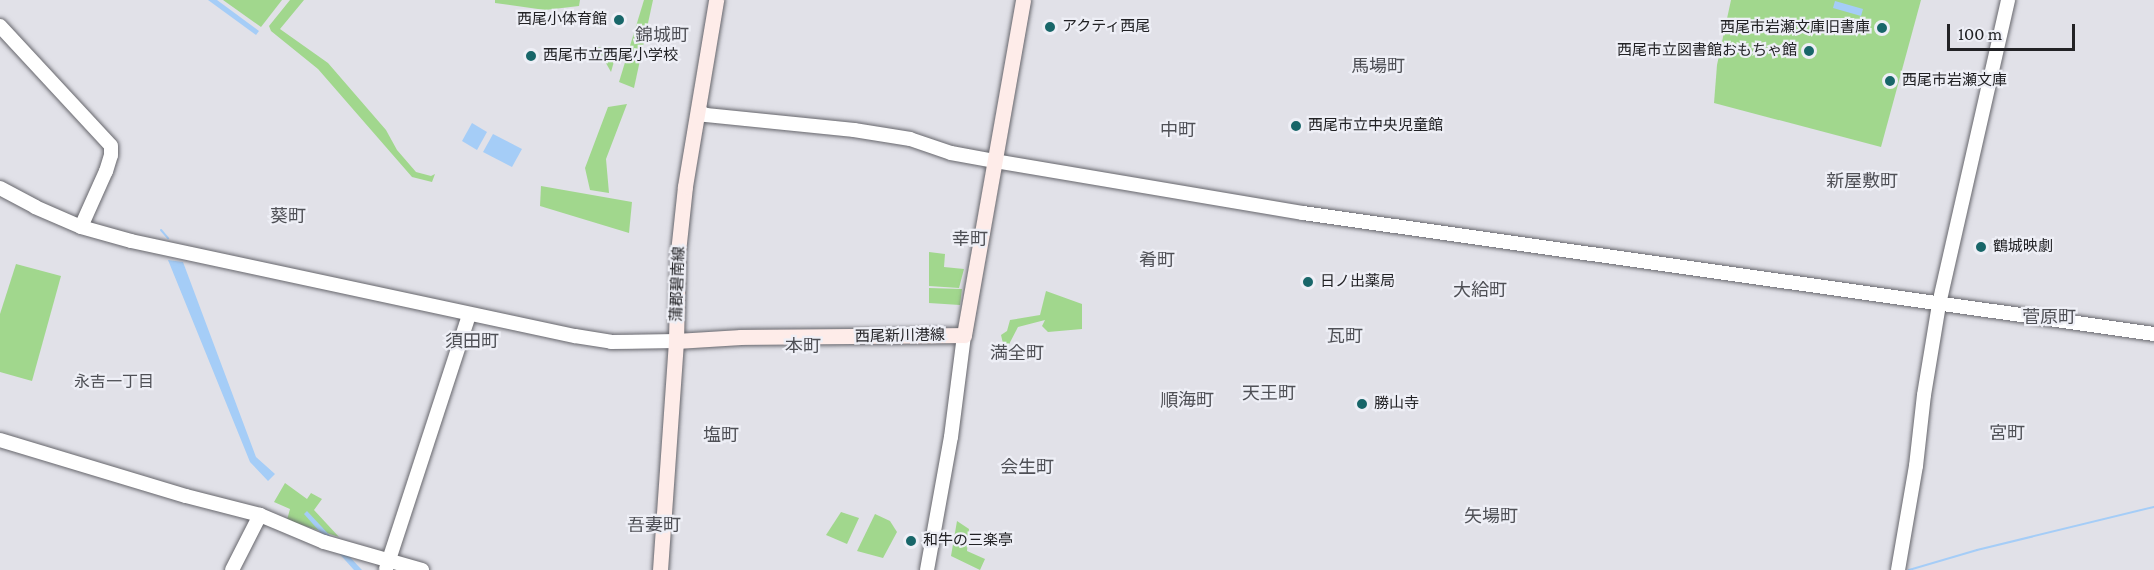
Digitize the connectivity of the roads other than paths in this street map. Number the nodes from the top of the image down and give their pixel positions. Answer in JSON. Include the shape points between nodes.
{"nodes":[{"id":1,"x":1023,"y":0,"type":"edge"},
{"id":2,"x":2008,"y":0,"type":"edge"},
{"id":3,"x":714,"y":1,"type":"edge"},
{"id":4,"x":0,"y":26,"type":"edge"},
{"id":5,"x":698,"y":111,"type":"junction"},
{"id":6,"x":995,"y":161,"type":"junction"},
{"id":7,"x":0,"y":188,"type":"edge"},
{"id":8,"x":81,"y":227,"type":"junction"},
{"id":9,"x":1939,"y":304,"type":"junction"},
{"id":10,"x":469,"y":315,"type":"junction"},
{"id":11,"x":2154,"y":334,"type":"edge"},
{"id":12,"x":964,"y":335,"type":"junction"},
{"id":13,"x":676,"y":341,"type":"junction"},
{"id":14,"x":0,"y":440,"type":"edge"},
{"id":15,"x":260,"y":515,"type":"junction"},
{"id":16,"x":388,"y":566,"type":"edge"},
{"id":17,"x":232,"y":570,"type":"edge"},
{"id":18,"x":422,"y":570,"type":"edge"},
{"id":19,"x":660,"y":570,"type":"edge"},
{"id":20,"x":927,"y":570,"type":"edge"},
{"id":21,"x":1898,"y":570,"type":"edge"}],
"edges":[{"from":1,"to":6,"type":"main road","name":"西尾新川港線"},
{"from":2,"to":9,"type":"street"},
{"from":3,"to":5,"type":"main road","name":"蒲郡碧南線"},
{"from":4,"to":8,"type":"street","via":[[111,146],[106,171]]},
{"from":5,"to":6,"type":"street","via":[[910,139],[951,153]]},
{"from":5,"to":13,"type":"main road","name":"蒲郡碧南線","via":[[678,252]]},
{"from":6,"to":9,"type":"street","via":[[1303,213]]},
{"from":6,"to":12,"type":"main road","name":"西尾新川港線"},
{"from":7,"to":8,"type":"street"},
{"from":8,"to":10,"type":"street"},
{"from":9,"to":11,"type":"street"},
{"from":9,"to":21,"type":"street"},
{"from":10,"to":13,"type":"street","via":[[611,342]]},
{"from":10,"to":16,"type":"street"},
{"from":12,"to":13,"type":"main road","name":"西尾新川港線"},
{"from":12,"to":20,"type":"street","via":[[951,437]]},
{"from":13,"to":19,"type":"main road","name":"蒲郡碧南線"},
{"from":14,"to":15,"type":"street"},
{"from":15,"to":16,"type":"street"},
{"from":15,"to":17,"type":"street"},
{"from":16,"to":18,"type":"street"}]}
